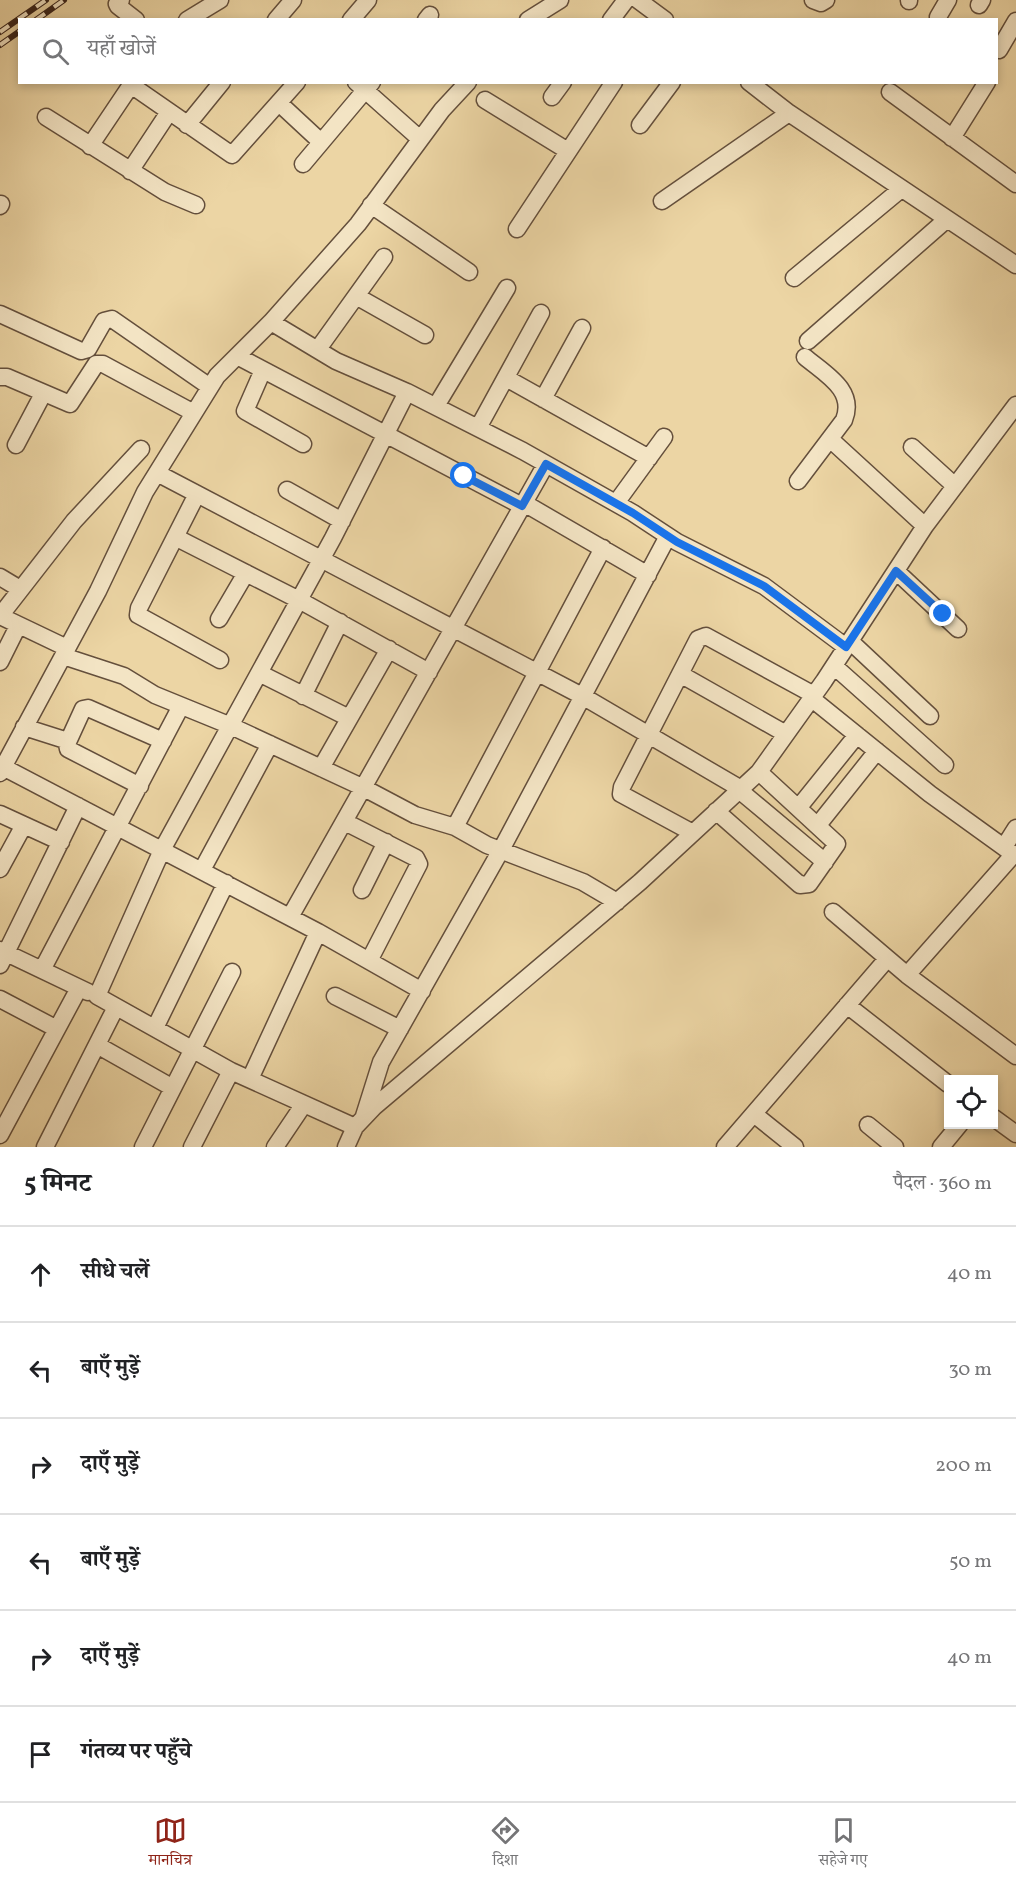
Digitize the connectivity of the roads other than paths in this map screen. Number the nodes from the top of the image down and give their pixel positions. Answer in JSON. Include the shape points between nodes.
{"nodes":[{"id":1,"x":121,"y":0,"type":"edge"},
{"id":2,"x":220,"y":0,"type":"edge"},
{"id":3,"x":293,"y":0,"type":"edge"},
{"id":4,"x":368,"y":0,"type":"edge"},
{"id":5,"x":560,"y":0,"type":"edge"},
{"id":6,"x":626,"y":0,"type":"edge"},
{"id":7,"x":638,"y":0,"type":"edge"},
{"id":8,"x":813,"y":0,"type":"edge"},
{"id":9,"x":826,"y":0,"type":"edge"},
{"id":10,"x":948,"y":0,"type":"edge"},
{"id":11,"x":938,"y":17,"type":"dead end"},
{"id":12,"x":133,"y":18,"type":"edge"},
{"id":13,"x":190,"y":18,"type":"edge"},
{"id":14,"x":281,"y":18,"type":"edge"},
{"id":15,"x":353,"y":18,"type":"edge"},
{"id":16,"x":531,"y":18,"type":"edge"},
{"id":17,"x":612,"y":18,"type":"edge"},
{"id":18,"x":661,"y":18,"type":"edge"},
{"id":19,"x":1016,"y":21,"type":"edge"},
{"id":20,"x":999,"y":50,"type":"dead end"},
{"id":21,"x":220,"y":84,"type":"edge"},
{"id":22,"x":295,"y":84,"type":"edge"},
{"id":23,"x":466,"y":84,"type":"edge"},
{"id":24,"x":562,"y":84,"type":"edge"},
{"id":25,"x":614,"y":84,"type":"edge"},
{"id":26,"x":671,"y":84,"type":"edge"},
{"id":27,"x":753,"y":84,"type":"edge"},
{"id":28,"x":986,"y":84,"type":"edge"},
{"id":29,"x":364,"y":85,"type":"edge"},
{"id":30,"x":890,"y":92,"type":"dead end"},
{"id":31,"x":552,"y":97,"type":"dead end"},
{"id":32,"x":485,"y":100,"type":"dead end"},
{"id":33,"x":279,"y":104,"type":"junction"},
{"id":34,"x":170,"y":112,"type":"junction"},
{"id":35,"x":789,"y":113,"type":"junction"},
{"id":36,"x":46,"y":117,"type":"dead end"},
{"id":37,"x":188,"y":124,"type":"junction"},
{"id":38,"x":640,"y":125,"type":"dead end"},
{"id":39,"x":952,"y":138,"type":"junction"},
{"id":40,"x":420,"y":139,"type":"junction"},
{"id":41,"x":321,"y":142,"type":"junction"},
{"id":42,"x":90,"y":146,"type":"junction"},
{"id":43,"x":568,"y":151,"type":"junction"},
{"id":44,"x":303,"y":164,"type":"dead end"},
{"id":45,"x":130,"y":171,"type":"junction"},
{"id":46,"x":1016,"y":184,"type":"edge"},
{"id":47,"x":900,"y":190,"type":"junction"},
{"id":48,"x":662,"y":201,"type":"dead end"},
{"id":49,"x":371,"y":205,"type":"junction"},
{"id":50,"x":196,"y":206,"type":"dead end"},
{"id":51,"x":946,"y":220,"type":"junction"},
{"id":52,"x":517,"y":229,"type":"dead end"},
{"id":53,"x":384,"y":257,"type":"dead end"},
{"id":54,"x":1016,"y":265,"type":"edge"},
{"id":55,"x":469,"y":272,"type":"dead end"},
{"id":56,"x":794,"y":278,"type":"dead end"},
{"id":57,"x":507,"y":288,"type":"dead end"},
{"id":58,"x":356,"y":296,"type":"junction"},
{"id":59,"x":542,"y":313,"type":"dead end"},
{"id":60,"x":0,"y":314,"type":"edge"},
{"id":61,"x":271,"y":322,"type":"junction"},
{"id":62,"x":582,"y":328,"type":"dead end"},
{"id":63,"x":425,"y":335,"type":"dead end"},
{"id":64,"x":318,"y":349,"type":"junction"},
{"id":65,"x":237,"y":356,"type":"junction"},
{"id":66,"x":263,"y":370,"type":"junction"},
{"id":67,"x":0,"y":377,"type":"edge"},
{"id":68,"x":506,"y":378,"type":"junction"},
{"id":69,"x":210,"y":387,"type":"junction"},
{"id":70,"x":407,"y":392,"type":"junction"},
{"id":71,"x":43,"y":394,"type":"junction"},
{"id":72,"x":543,"y":399,"type":"junction"},
{"id":73,"x":1016,"y":405,"type":"edge"},
{"id":74,"x":435,"y":406,"type":"junction"},
{"id":75,"x":194,"y":413,"type":"junction"},
{"id":76,"x":1009,"y":426,"type":"edge"},
{"id":77,"x":478,"y":428,"type":"junction"},
{"id":78,"x":385,"y":435,"type":"junction"},
{"id":79,"x":664,"y":437,"type":"dead end"},
{"id":80,"x":830,"y":439,"type":"junction"},
{"id":81,"x":303,"y":444,"type":"dead end"},
{"id":82,"x":16,"y":445,"type":"dead end"},
{"id":83,"x":912,"y":447,"type":"dead end"},
{"id":84,"x":141,"y":449,"type":"dead end"},
{"id":85,"x":649,"y":458,"type":"junction"},
{"id":86,"x":546,"y":464,"type":"junction"},
{"id":87,"x":157,"y":473,"type":"junction"},
{"id":88,"x":798,"y":481,"type":"dead end"},
{"id":89,"x":955,"y":486,"type":"junction"},
{"id":90,"x":288,"y":490,"type":"dead end"},
{"id":91,"x":196,"y":494,"type":"junction"},
{"id":92,"x":616,"y":503,"type":"junction"},
{"id":93,"x":523,"y":505,"type":"junction"},
{"id":94,"x":342,"y":520,"type":"junction"},
{"id":95,"x":925,"y":526,"type":"junction"},
{"id":96,"x":668,"y":536,"type":"junction"},
{"id":97,"x":175,"y":537,"type":"junction"},
{"id":98,"x":603,"y":548,"type":"junction"},
{"id":99,"x":321,"y":560,"type":"junction"},
{"id":100,"x":896,"y":571,"type":"junction"},
{"id":101,"x":246,"y":573,"type":"junction"},
{"id":102,"x":648,"y":575,"type":"junction"},
{"id":103,"x":0,"y":577,"type":"edge"},
{"id":104,"x":20,"y":589,"type":"junction"},
{"id":105,"x":298,"y":600,"type":"junction"},
{"id":106,"x":0,"y":616,"type":"edge"},
{"id":107,"x":219,"y":619,"type":"dead end"},
{"id":108,"x":340,"y":622,"type":"junction"},
{"id":109,"x":18,"y":626,"type":"junction"},
{"id":110,"x":454,"y":628,"type":"junction"},
{"id":111,"x":958,"y":629,"type":"dead end"},
{"id":112,"x":848,"y":644,"type":"junction"},
{"id":113,"x":388,"y":649,"type":"junction"},
{"id":114,"x":65,"y":652,"type":"junction"},
{"id":115,"x":1,"y":660,"type":"edge"},
{"id":116,"x":220,"y":660,"type":"dead end"},
{"id":117,"x":834,"y":666,"type":"junction"},
{"id":118,"x":429,"y":672,"type":"junction"},
{"id":119,"x":259,"y":673,"type":"junction"},
{"id":120,"x":536,"y":673,"type":"junction"},
{"id":121,"x":680,"y":674,"type":"junction"},
{"id":122,"x":303,"y":696,"type":"junction"},
{"id":123,"x":812,"y":696,"type":"junction"},
{"id":124,"x":584,"y":697,"type":"junction"},
{"id":125,"x":181,"y":706,"type":"junction"},
{"id":126,"x":930,"y":716,"type":"dead end"},
{"id":127,"x":350,"y":718,"type":"junction"},
{"id":128,"x":231,"y":726,"type":"junction"},
{"id":129,"x":24,"y":727,"type":"junction"},
{"id":130,"x":786,"y":734,"type":"junction"},
{"id":131,"x":649,"y":735,"type":"junction"},
{"id":132,"x":857,"y":735,"type":"junction"},
{"id":133,"x":68,"y":741,"type":"junction"},
{"id":134,"x":163,"y":741,"type":"junction"},
{"id":135,"x":270,"y":744,"type":"junction"},
{"id":136,"x":877,"y":751,"type":"junction"},
{"id":137,"x":945,"y":765,"type":"dead end"},
{"id":138,"x":321,"y":768,"type":"junction"},
{"id":139,"x":2,"y":770,"type":"edge"},
{"id":140,"x":759,"y":772,"type":"junction"},
{"id":141,"x":140,"y":786,"type":"junction"},
{"id":142,"x":364,"y":788,"type":"junction"},
{"id":143,"x":740,"y":790,"type":"junction"},
{"id":144,"x":78,"y":806,"type":"junction"},
{"id":145,"x":798,"y":807,"type":"junction"},
{"id":146,"x":716,"y":811,"type":"junction"},
{"id":147,"x":0,"y":814,"type":"edge"},
{"id":148,"x":345,"y":822,"type":"junction"},
{"id":149,"x":24,"y":825,"type":"junction"},
{"id":150,"x":818,"y":825,"type":"junction"},
{"id":151,"x":119,"y":827,"type":"junction"},
{"id":152,"x":454,"y":827,"type":"junction"},
{"id":153,"x":1016,"y":828,"type":"edge"},
{"id":154,"x":693,"y":833,"type":"junction"},
{"id":155,"x":61,"y":842,"type":"junction"},
{"id":156,"x":386,"y":843,"type":"junction"},
{"id":157,"x":1006,"y":848,"type":"edge"},
{"id":158,"x":162,"y":850,"type":"junction"},
{"id":159,"x":501,"y":850,"type":"junction"},
{"id":160,"x":825,"y":862,"type":"junction"},
{"id":161,"x":0,"y":869,"type":"edge"},
{"id":162,"x":202,"y":870,"type":"junction"},
{"id":163,"x":226,"y":883,"type":"junction"},
{"id":164,"x":362,"y":890,"type":"dead end"},
{"id":165,"x":617,"y":902,"type":"junction"},
{"id":166,"x":833,"y":912,"type":"dead end"},
{"id":167,"x":290,"y":917,"type":"junction"},
{"id":168,"x":318,"y":932,"type":"junction"},
{"id":169,"x":2,"y":956,"type":"edge"},
{"id":170,"x":887,"y":959,"type":"junction"},
{"id":171,"x":369,"y":961,"type":"junction"},
{"id":172,"x":42,"y":970,"type":"junction"},
{"id":173,"x":232,"y":972,"type":"dead end"},
{"id":174,"x":907,"y":975,"type":"junction"},
{"id":175,"x":80,"y":988,"type":"junction"},
{"id":176,"x":422,"y":991,"type":"junction"},
{"id":177,"x":96,"y":996,"type":"junction"},
{"id":178,"x":335,"y":996,"type":"dead end"},
{"id":179,"x":0,"y":999,"type":"edge"},
{"id":180,"x":847,"y":1005,"type":"junction"},
{"id":181,"x":116,"y":1007,"type":"junction"},
{"id":182,"x":155,"y":1028,"type":"junction"},
{"id":183,"x":57,"y":1029,"type":"junction"},
{"id":184,"x":400,"y":1029,"type":"junction"},
{"id":185,"x":97,"y":1045,"type":"junction"},
{"id":186,"x":193,"y":1050,"type":"junction"},
{"id":187,"x":1016,"y":1056,"type":"edge"},
{"id":188,"x":231,"y":1071,"type":"junction"},
{"id":189,"x":250,"y":1079,"type":"junction"},
{"id":190,"x":944,"y":1081,"type":"edge"},
{"id":191,"x":173,"y":1088,"type":"junction"},
{"id":192,"x":304,"y":1104,"type":"junction"},
{"id":193,"x":754,"y":1114,"type":"junction"},
{"id":194,"x":998,"y":1121,"type":"edge"},
{"id":195,"x":360,"y":1123,"type":"junction"},
{"id":196,"x":868,"y":1125,"type":"dead end"},
{"id":197,"x":957,"y":1129,"type":"edge"},
{"id":198,"x":1016,"y":1134,"type":"edge"},
{"id":199,"x":0,"y":1135,"type":"edge"},
{"id":200,"x":945,"y":1146,"type":"edge"},
{"id":201,"x":45,"y":1147,"type":"edge"},
{"id":202,"x":143,"y":1147,"type":"edge"},
{"id":203,"x":192,"y":1147,"type":"edge"},
{"id":204,"x":275,"y":1147,"type":"edge"},
{"id":205,"x":346,"y":1147,"type":"edge"},
{"id":206,"x":725,"y":1147,"type":"edge"},
{"id":207,"x":795,"y":1147,"type":"edge"},
{"id":208,"x":896,"y":1147,"type":"edge"}],
"edges":[{"from":1,"to":12,"type":"street","via":[[118,6]]},
{"from":2,"to":13,"type":"street"},
{"from":3,"to":14,"type":"street"},
{"from":4,"to":15,"type":"street"},
{"from":5,"to":16,"type":"street"},
{"from":6,"to":17,"type":"street"},
{"from":7,"to":18,"type":"street"},
{"from":8,"to":9,"type":"street"},
{"from":10,"to":11,"type":"street"},
{"from":19,"to":20,"type":"street"},
{"from":21,"to":37,"type":"street"},
{"from":22,"to":33,"type":"street"},
{"from":23,"to":40,"type":"street"},
{"from":24,"to":31,"type":"street"},
{"from":25,"to":43,"type":"street"},
{"from":26,"to":38,"type":"street"},
{"from":27,"to":35,"type":"street"},
{"from":28,"to":39,"type":"street"},
{"from":29,"to":40,"type":"street"},
{"from":29,"to":41,"type":"street"},
{"from":30,"to":39,"type":"street"},
{"from":32,"to":43,"type":"street"},
{"from":33,"to":37,"type":"street","via":[[232,155]]},
{"from":33,"to":41,"type":"street"},
{"from":34,"to":37,"type":"street"},
{"from":34,"to":42,"type":"street","via":[[134,86],[128,87]]},
{"from":34,"to":45,"type":"street"},
{"from":35,"to":47,"type":"street"},
{"from":35,"to":48,"type":"street"},
{"from":36,"to":42,"type":"street"},
{"from":39,"to":46,"type":"street"},
{"from":40,"to":49,"type":"street"},
{"from":41,"to":44,"type":"street"},
{"from":42,"to":45,"type":"street"},
{"from":43,"to":52,"type":"street"},
{"from":45,"to":50,"type":"street"},
{"from":47,"to":51,"type":"street"},
{"from":47,"to":56,"type":"street"},
{"from":49,"to":55,"type":"street"},
{"from":49,"to":61,"type":"street"},
{"from":51,"to":54,"type":"street"},
{"from":51,"to":80,"type":"street","via":[[806,349],[845,394],[846,414]]},
{"from":53,"to":58,"type":"street"},
{"from":57,"to":74,"type":"street"},
{"from":58,"to":63,"type":"street"},
{"from":58,"to":64,"type":"street"},
{"from":59,"to":68,"type":"street"},
{"from":60,"to":69,"type":"street","via":[[81,351],[88,349],[104,321],[112,319]]},
{"from":61,"to":64,"type":"street"},
{"from":61,"to":65,"type":"street"},
{"from":62,"to":72,"type":"street"},
{"from":64,"to":70,"type":"street"},
{"from":65,"to":66,"type":"street"},
{"from":65,"to":69,"type":"street"},
{"from":66,"to":78,"type":"street"},
{"from":66,"to":81,"type":"street","via":[[244,411]]},
{"from":67,"to":71,"type":"street"},
{"from":68,"to":72,"type":"street"},
{"from":68,"to":77,"type":"street"},
{"from":69,"to":75,"type":"street"},
{"from":70,"to":74,"type":"street"},
{"from":70,"to":78,"type":"street"},
{"from":71,"to":75,"type":"street","via":[[70,404],[96,364],[103,364]]},
{"from":71,"to":82,"type":"street"},
{"from":72,"to":85,"type":"street"},
{"from":73,"to":76,"type":"street"},
{"from":74,"to":77,"type":"street"},
{"from":75,"to":87,"type":"street"},
{"from":76,"to":89,"type":"street"},
{"from":77,"to":86,"type":"street"},
{"from":78,"to":93,"type":"street"},
{"from":78,"to":94,"type":"street"},
{"from":79,"to":85,"type":"street"},
{"from":80,"to":88,"type":"street"},
{"from":80,"to":95,"type":"street"},
{"from":83,"to":89,"type":"street"},
{"from":84,"to":104,"type":"street","via":[[74,521]]},
{"from":85,"to":92,"type":"street"},
{"from":86,"to":92,"type":"street"},
{"from":86,"to":93,"type":"street"},
{"from":87,"to":91,"type":"street"},
{"from":87,"to":114,"type":"street"},
{"from":89,"to":95,"type":"street"},
{"from":90,"to":94,"type":"street"},
{"from":91,"to":97,"type":"street"},
{"from":91,"to":99,"type":"street"},
{"from":92,"to":96,"type":"street"},
{"from":93,"to":98,"type":"street"},
{"from":93,"to":110,"type":"street"},
{"from":94,"to":99,"type":"street"},
{"from":95,"to":100,"type":"street"},
{"from":96,"to":102,"type":"street"},
{"from":96,"to":112,"type":"street","via":[[764,586]]},
{"from":97,"to":101,"type":"street"},
{"from":97,"to":116,"type":"street","via":[[138,615]]},
{"from":98,"to":102,"type":"street"},
{"from":98,"to":120,"type":"street"},
{"from":99,"to":105,"type":"street"},
{"from":99,"to":110,"type":"street"},
{"from":100,"to":111,"type":"street"},
{"from":100,"to":112,"type":"street"},
{"from":101,"to":105,"type":"street"},
{"from":101,"to":107,"type":"street"},
{"from":102,"to":124,"type":"street"},
{"from":103,"to":104,"type":"street"},
{"from":104,"to":106,"type":"street"},
{"from":105,"to":108,"type":"street"},
{"from":105,"to":119,"type":"street"},
{"from":106,"to":109,"type":"street"},
{"from":108,"to":113,"type":"street"},
{"from":108,"to":122,"type":"street"},
{"from":109,"to":114,"type":"street"},
{"from":109,"to":115,"type":"street"},
{"from":110,"to":118,"type":"street"},
{"from":110,"to":120,"type":"street"},
{"from":112,"to":117,"type":"street"},
{"from":112,"to":126,"type":"street"},
{"from":113,"to":118,"type":"street"},
{"from":113,"to":127,"type":"street"},
{"from":114,"to":125,"type":"street","via":[[124,676]]},
{"from":114,"to":129,"type":"street"},
{"from":117,"to":123,"type":"street"},
{"from":117,"to":137,"type":"street"},
{"from":118,"to":142,"type":"street"},
{"from":119,"to":122,"type":"street"},
{"from":119,"to":128,"type":"street"},
{"from":120,"to":124,"type":"street"},
{"from":120,"to":152,"type":"street"},
{"from":121,"to":123,"type":"street","via":[[698,639],[706,636]]},
{"from":121,"to":130,"type":"street"},
{"from":121,"to":131,"type":"street"},
{"from":122,"to":127,"type":"street"},
{"from":123,"to":130,"type":"street"},
{"from":123,"to":132,"type":"street"},
{"from":124,"to":131,"type":"street"},
{"from":124,"to":159,"type":"street"},
{"from":125,"to":128,"type":"street"},
{"from":125,"to":134,"type":"street"},
{"from":127,"to":138,"type":"street"},
{"from":128,"to":135,"type":"street"},
{"from":128,"to":158,"type":"street"},
{"from":129,"to":133,"type":"street"},
{"from":129,"to":139,"type":"street"},
{"from":130,"to":140,"type":"street"},
{"from":131,"to":143,"type":"street"},
{"from":131,"to":154,"type":"street","via":[[621,794]]},
{"from":132,"to":136,"type":"street"},
{"from":132,"to":145,"type":"street"},
{"from":133,"to":134,"type":"street","via":[[83,710],[88,708]]},
{"from":133,"to":141,"type":"street","via":[[68,749]]},
{"from":134,"to":141,"type":"street"},
{"from":135,"to":138,"type":"street"},
{"from":135,"to":162,"type":"street"},
{"from":136,"to":150,"type":"street"},
{"from":136,"to":157,"type":"street"},
{"from":138,"to":142,"type":"street"},
{"from":139,"to":144,"type":"street"},
{"from":140,"to":143,"type":"street"},
{"from":140,"to":145,"type":"street"},
{"from":141,"to":151,"type":"street"},
{"from":142,"to":148,"type":"street"},
{"from":142,"to":152,"type":"street","via":[[415,814]]},
{"from":143,"to":146,"type":"street"},
{"from":143,"to":160,"type":"street"},
{"from":144,"to":151,"type":"street"},
{"from":144,"to":155,"type":"street"},
{"from":145,"to":150,"type":"street"},
{"from":146,"to":154,"type":"street"},
{"from":146,"to":160,"type":"street","via":[[800,885],[809,884]]},
{"from":147,"to":149,"type":"street"},
{"from":148,"to":156,"type":"street"},
{"from":148,"to":167,"type":"street"},
{"from":149,"to":155,"type":"street"},
{"from":149,"to":161,"type":"street"},
{"from":150,"to":160,"type":"street","via":[[837,844]]},
{"from":151,"to":158,"type":"street"},
{"from":151,"to":172,"type":"street"},
{"from":152,"to":159,"type":"street"},
{"from":153,"to":157,"type":"street"},
{"from":154,"to":165,"type":"street"},
{"from":155,"to":169,"type":"street"},
{"from":156,"to":164,"type":"street"},
{"from":156,"to":171,"type":"street","via":[[416,858],[419,864]]},
{"from":157,"to":174,"type":"street"},
{"from":158,"to":162,"type":"street"},
{"from":158,"to":177,"type":"street"},
{"from":159,"to":165,"type":"street","via":[[583,882]]},
{"from":159,"to":176,"type":"street"},
{"from":162,"to":163,"type":"street"},
{"from":163,"to":167,"type":"street"},
{"from":163,"to":182,"type":"street"},
{"from":165,"to":195,"type":"street"},
{"from":166,"to":170,"type":"street"},
{"from":167,"to":168,"type":"street"},
{"from":168,"to":171,"type":"street"},
{"from":168,"to":189,"type":"street"},
{"from":169,"to":172,"type":"street"},
{"from":170,"to":174,"type":"street"},
{"from":170,"to":180,"type":"street"},
{"from":171,"to":176,"type":"street"},
{"from":172,"to":175,"type":"street"},
{"from":173,"to":186,"type":"street"},
{"from":174,"to":187,"type":"street"},
{"from":175,"to":177,"type":"street"},
{"from":175,"to":183,"type":"street"},
{"from":176,"to":184,"type":"street"},
{"from":177,"to":181,"type":"street"},
{"from":178,"to":184,"type":"street"},
{"from":179,"to":183,"type":"street"},
{"from":180,"to":190,"type":"street"},
{"from":180,"to":193,"type":"street"},
{"from":181,"to":182,"type":"street"},
{"from":181,"to":185,"type":"street"},
{"from":182,"to":186,"type":"street"},
{"from":183,"to":199,"type":"street"},
{"from":184,"to":195,"type":"street","via":[[381,1062]]},
{"from":185,"to":191,"type":"street"},
{"from":185,"to":201,"type":"street"},
{"from":186,"to":188,"type":"street"},
{"from":186,"to":191,"type":"street"},
{"from":188,"to":189,"type":"street"},
{"from":188,"to":203,"type":"street"},
{"from":189,"to":192,"type":"street"},
{"from":191,"to":202,"type":"street"},
{"from":192,"to":195,"type":"street"},
{"from":192,"to":204,"type":"street"},
{"from":193,"to":206,"type":"street"},
{"from":193,"to":207,"type":"street"},
{"from":194,"to":198,"type":"street"},
{"from":195,"to":205,"type":"street"},
{"from":196,"to":208,"type":"street"},
{"from":197,"to":200,"type":"street"}]}
